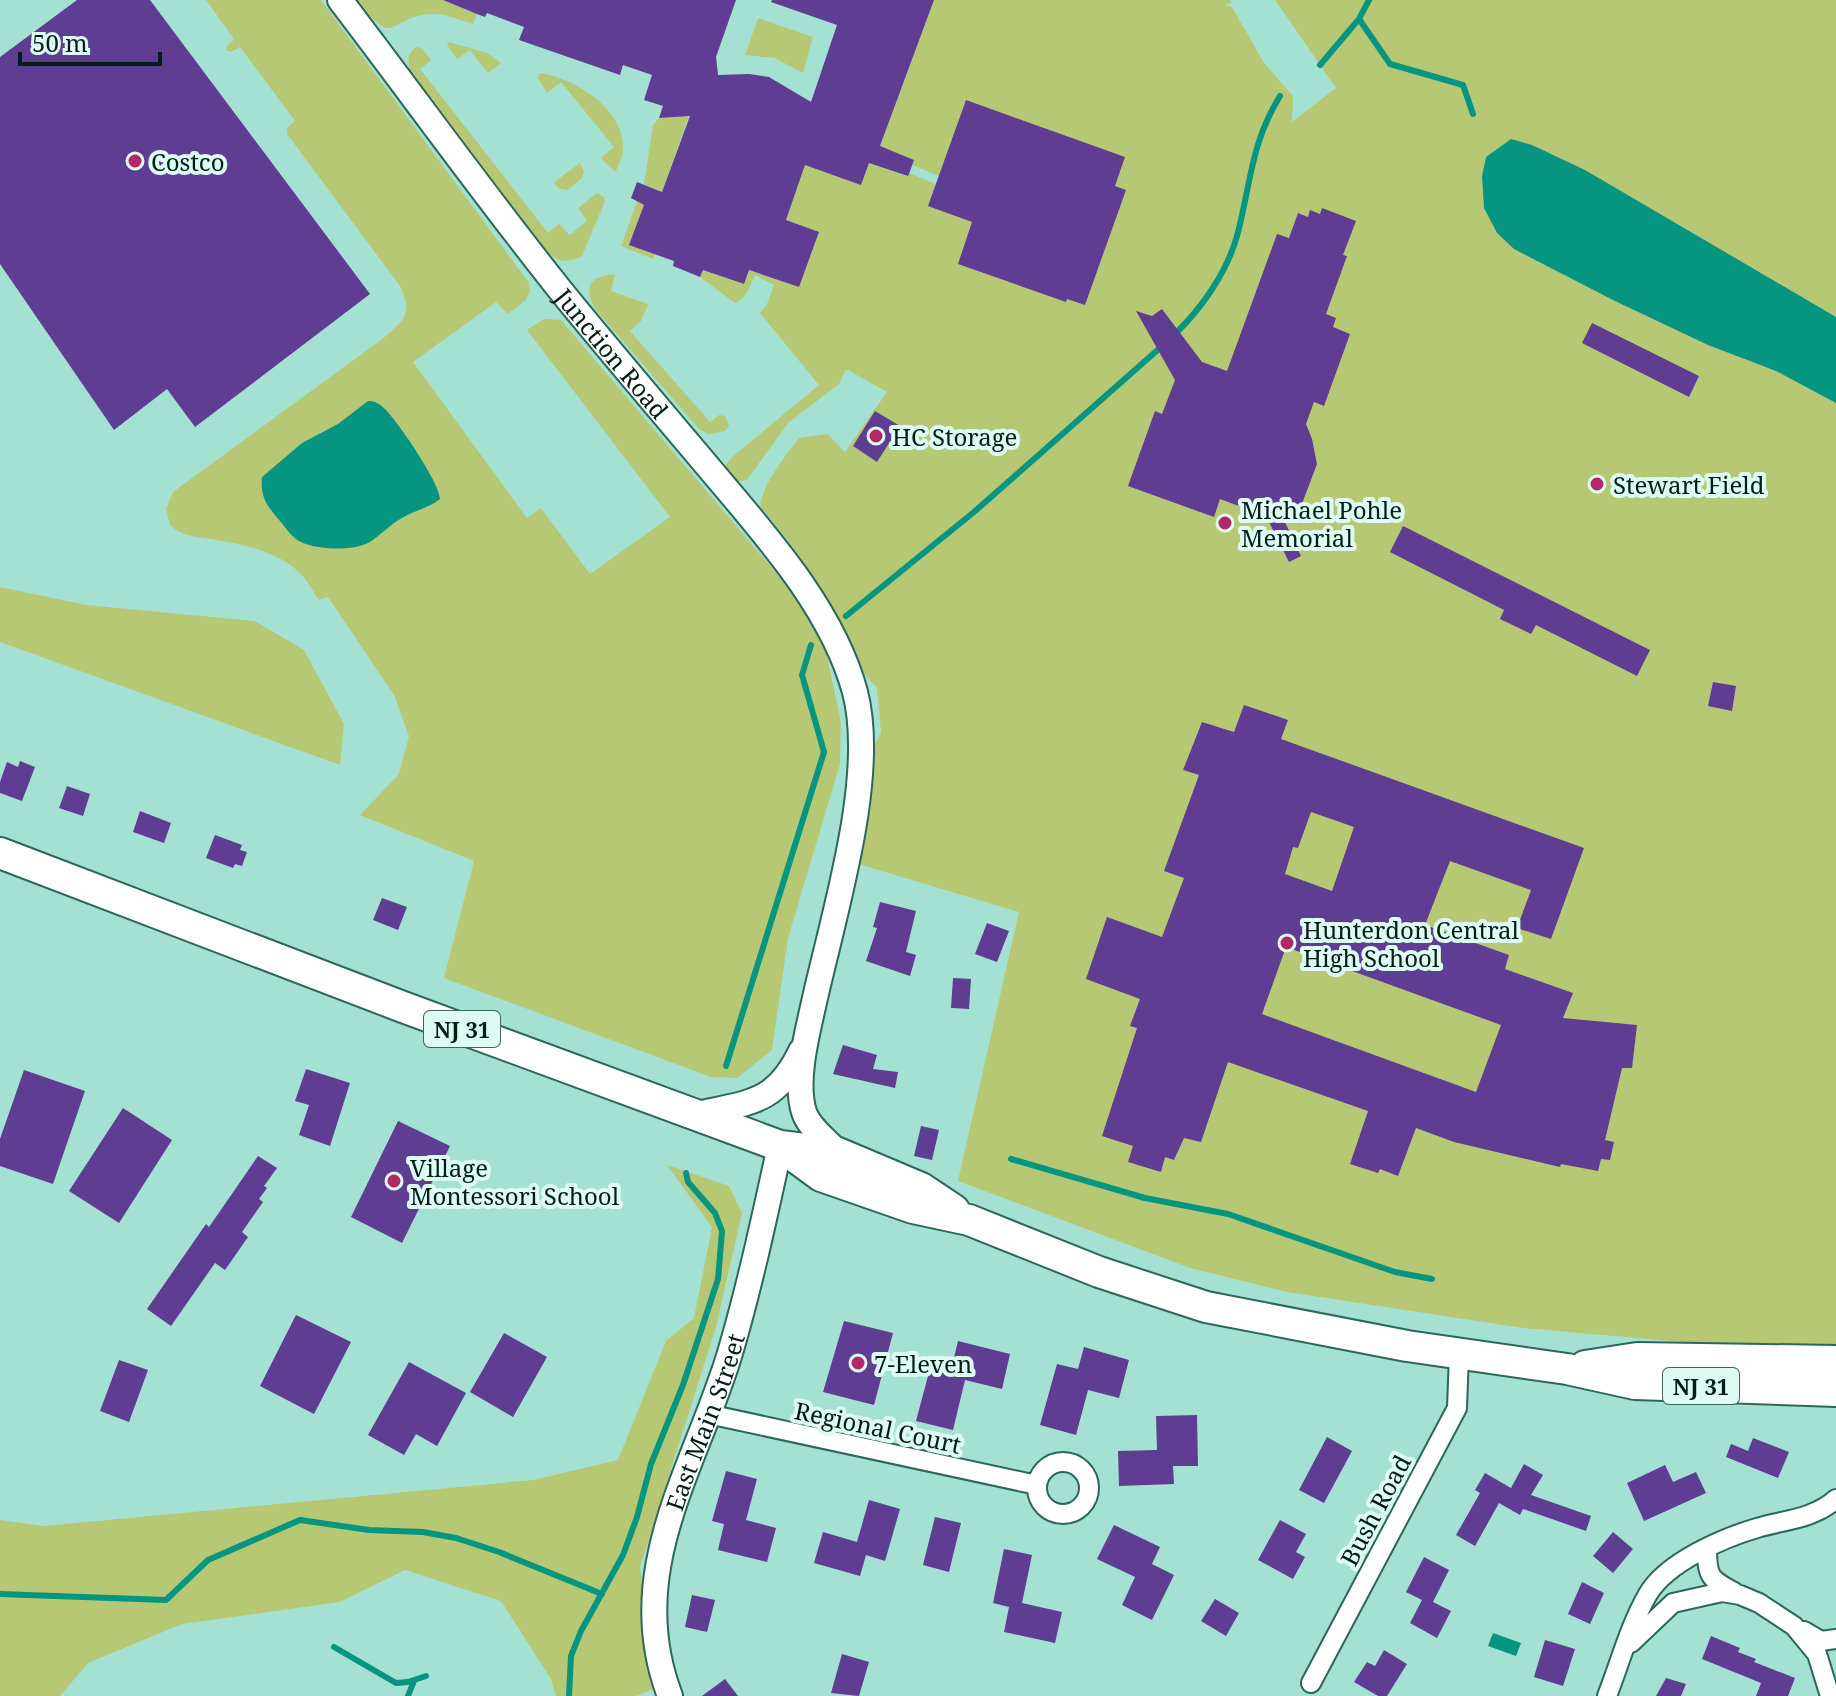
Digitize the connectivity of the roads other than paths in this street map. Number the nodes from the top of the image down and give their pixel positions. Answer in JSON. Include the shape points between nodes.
{"nodes":[{"id":1,"x":340,"y":0,"type":"edge"},
{"id":2,"x":0,"y":853,"type":"edge"},
{"id":3,"x":805,"y":1042,"type":"junction"},
{"id":4,"x":693,"y":1115,"type":"junction"},
{"id":5,"x":780,"y":1146,"type":"junction"},
{"id":6,"x":838,"y":1153,"type":"junction"},
{"id":7,"x":969,"y":1220,"type":"junction"},
{"id":8,"x":1459,"y":1354,"type":"junction"},
{"id":9,"x":1836,"y":1361,"type":"edge"},
{"id":10,"x":1567,"y":1369,"type":"junction"},
{"id":11,"x":1836,"y":1391,"type":"edge"},
{"id":12,"x":708,"y":1414,"type":"junction"},
{"id":13,"x":1037,"y":1485,"type":"dead end"},
{"id":14,"x":1836,"y":1499,"type":"edge"},
{"id":15,"x":1809,"y":1515,"type":"junction"},
{"id":16,"x":1836,"y":1519,"type":"edge"},
{"id":17,"x":1707,"y":1549,"type":"junction"},
{"id":18,"x":1740,"y":1595,"type":"junction"},
{"id":19,"x":1794,"y":1626,"type":"junction"},
{"id":20,"x":1836,"y":1639,"type":"edge"},
{"id":21,"x":1626,"y":1647,"type":"junction"},
{"id":22,"x":1311,"y":1683,"type":"dead end"},
{"id":23,"x":670,"y":1696,"type":"edge"},
{"id":24,"x":1607,"y":1696,"type":"edge"},
{"id":25,"x":1830,"y":1696,"type":"edge"}],
"edges":[{"from":1,"to":3,"type":"street","name":"Junction Road","via":[[561,290],[795,574],[834,640],[860,717],[859,773]]},
{"from":2,"to":4,"type":"highway","number":"NJ 31"},
{"from":3,"to":4,"type":"street","via":[[792,1070],[769,1095]]},
{"from":3,"to":6,"type":"street","via":[[804,1111]]},
{"from":4,"to":5,"type":"highway","number":"NJ 31"},
{"from":5,"to":6,"type":"highway","number":"NJ 31"},
{"from":5,"to":7,"type":"highway","number":"NJ 31","via":[[821,1176],[913,1208]]},
{"from":5,"to":12,"type":"street","name":"East Main Street","via":[[746,1297]]},
{"from":6,"to":7,"type":"highway","number":"NJ 31","via":[[921,1188]]},
{"from":7,"to":8,"type":"highway","number":"NJ 31","via":[[1087,1268],[1206,1307]]},
{"from":8,"to":10,"type":"highway","number":"NJ 31"},
{"from":8,"to":22,"type":"street","name":"Bush Road","via":[[1457,1408]]},
{"from":9,"to":10,"type":"highway","number":"NJ 31","via":[[1637,1358]]},
{"from":10,"to":11,"type":"highway","number":"NJ 31","via":[[1635,1384]]},
{"from":12,"to":13,"type":"street","name":"Regional Court"},
{"from":12,"to":23,"type":"street","name":"East Main Street","via":[[670,1512],[656,1576],[656,1641]]},
{"from":14,"to":15,"type":"street"},
{"from":15,"to":16,"type":"street"},
{"from":15,"to":17,"type":"street","via":[[1760,1527]]},
{"from":17,"to":18,"type":"street","via":[[1707,1571],[1714,1581]]},
{"from":17,"to":21,"type":"street","via":[[1680,1563],[1649,1592]]},
{"from":18,"to":19,"type":"street"},
{"from":18,"to":21,"type":"street","via":[[1722,1592],[1673,1603]]},
{"from":19,"to":20,"type":"street","via":[[1821,1641]]},
{"from":19,"to":25,"type":"street","via":[[1817,1654]]},
{"from":21,"to":24,"type":"street"}]}
